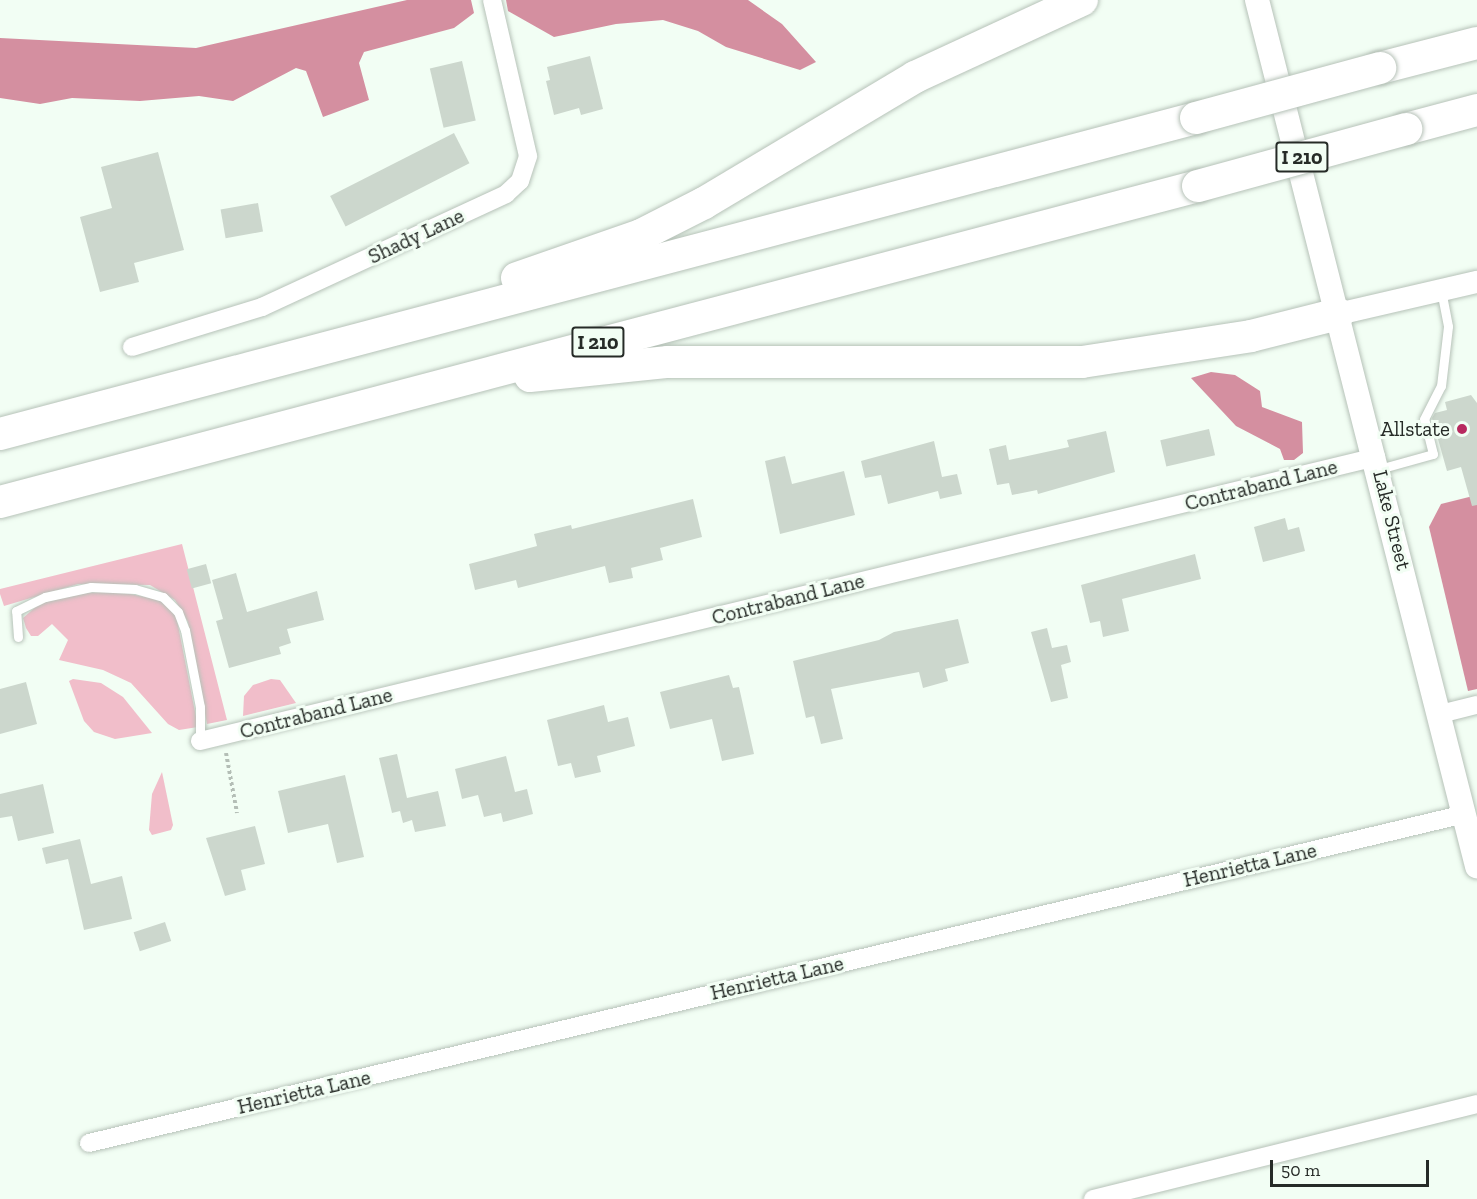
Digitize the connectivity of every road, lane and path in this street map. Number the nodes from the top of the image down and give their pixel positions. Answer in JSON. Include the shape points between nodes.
{"nodes":[{"id":1,"x":492,"y":0,"type":"edge"},
{"id":2,"x":1062,"y":0,"type":"edge"},
{"id":3,"x":1082,"y":0,"type":"edge"},
{"id":4,"x":1257,"y":0,"type":"edge"},
{"id":5,"x":1014,"y":30,"type":"junction"},
{"id":6,"x":1477,"y":43,"type":"edge"},
{"id":7,"x":1477,"y":110,"type":"edge"},
{"id":8,"x":1477,"y":282,"type":"edge"},
{"id":9,"x":1440,"y":291,"type":"junction"},
{"id":10,"x":1338,"y":314,"type":"junction"},
{"id":11,"x":132,"y":347,"type":"dead end"},
{"id":12,"x":321,"y":350,"type":"junction"},
{"id":13,"x":413,"y":392,"type":"junction"},
{"id":14,"x":0,"y":435,"type":"edge"},
{"id":15,"x":1378,"y":463,"type":"junction"},
{"id":16,"x":0,"y":502,"type":"edge"},
{"id":17,"x":18,"y":637,"type":"dead end"},
{"id":18,"x":1477,"y":705,"type":"edge"},
{"id":19,"x":1440,"y":714,"type":"junction"},
{"id":20,"x":221,"y":735,"type":"junction"},
{"id":21,"x":200,"y":741,"type":"joint"},
{"id":22,"x":237,"y":813,"type":"dead end"},
{"id":23,"x":1465,"y":814,"type":"junction"},
{"id":24,"x":1477,"y":866,"type":"edge"},
{"id":25,"x":1477,"y":1104,"type":"edge"},
{"id":26,"x":89,"y":1143,"type":"dead end"},
{"id":27,"x":1093,"y":1199,"type":"edge"}],
"edges":[{"from":1,"to":11,"type":"street","name":"Shady Lane","via":[[528,156],[520,181],[506,194],[262,307]]},
{"from":2,"to":5,"type":"highway"},
{"from":3,"to":5,"type":"highway"},
{"from":4,"to":10,"type":"main road","name":"Lake Street"},
{"from":5,"to":12,"type":"highway","via":[[915,77],[704,203],[641,235]]},
{"from":6,"to":12,"type":"highway","bridge":true},
{"from":7,"to":13,"type":"highway","number":"I 210","bridge":true},
{"from":8,"to":9,"type":"street"},
{"from":9,"to":10,"type":"street"},
{"from":9,"to":15,"type":"lane","via":[[1449,327],[1441,386],[1424,420],[1433,454]]},
{"from":10,"to":13,"type":"highway","via":[[1251,336],[1082,362],[668,362]]},
{"from":10,"to":15,"type":"main road","name":"Lake Street"},
{"from":12,"to":14,"type":"highway"},
{"from":13,"to":16,"type":"highway","number":"I 210"},
{"from":15,"to":19,"type":"main road","name":"Lake Street"},
{"from":15,"to":20,"type":"street","name":"Contraband Lane"},
{"from":17,"to":21,"type":"lane","via":[[16,612],[45,597],[91,587],[135,589],[163,597],[177,612],[185,630],[200,707]]},
{"from":18,"to":19,"type":"street"},
{"from":19,"to":23,"type":"main road","name":"Lake Street"},
{"from":20,"to":21,"type":"street","name":"Contraband Lane"},
{"from":20,"to":22,"type":"path"},
{"from":23,"to":24,"type":"main road","name":"Lake Street"},
{"from":23,"to":26,"type":"street","name":"Henrietta Lane"},
{"from":25,"to":27,"type":"street"}]}
